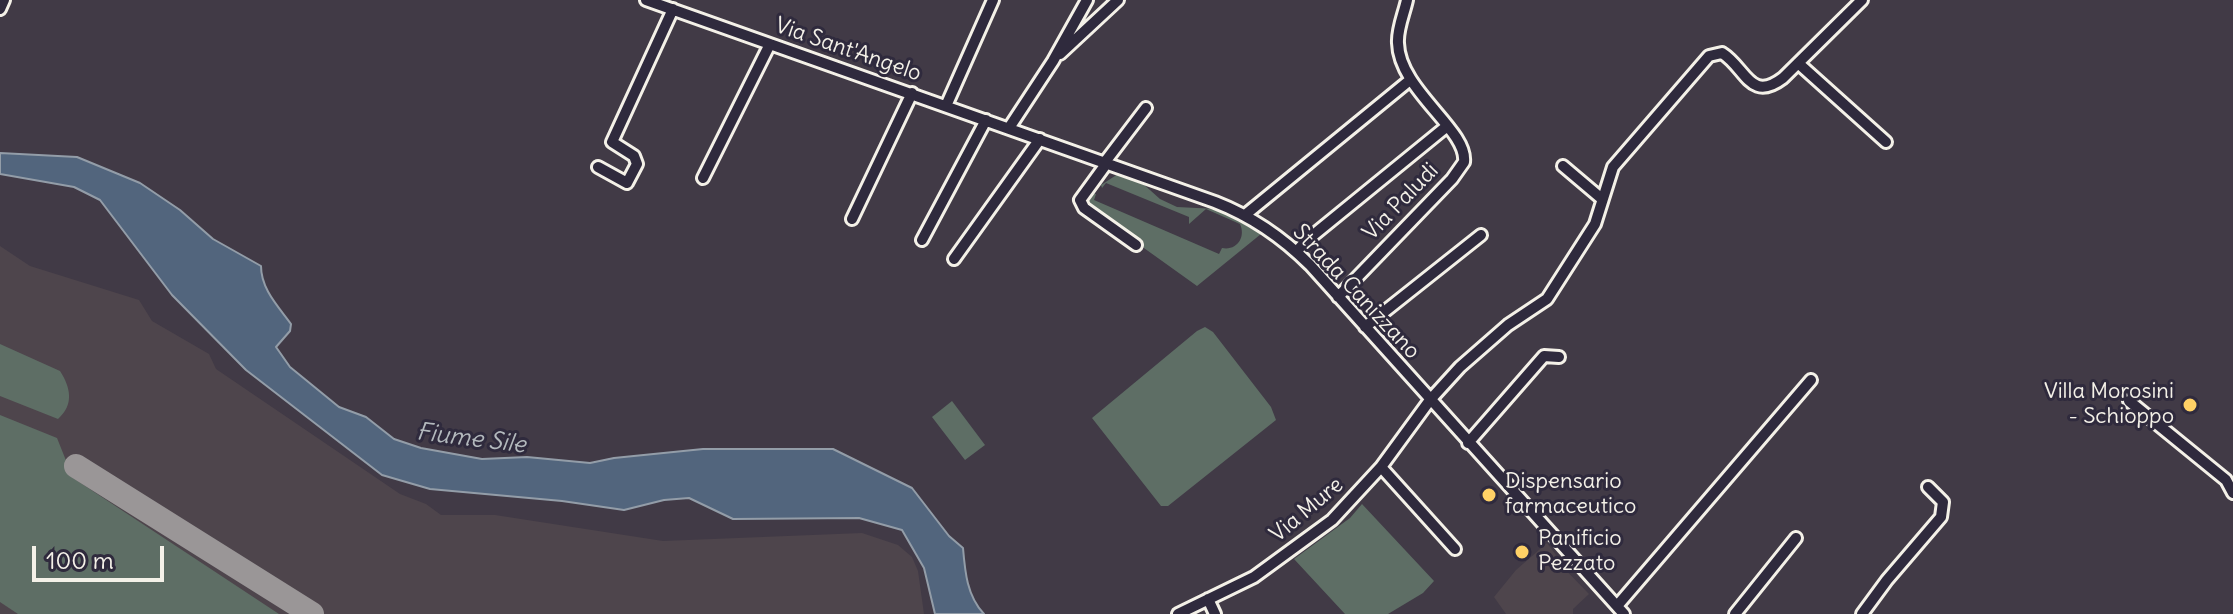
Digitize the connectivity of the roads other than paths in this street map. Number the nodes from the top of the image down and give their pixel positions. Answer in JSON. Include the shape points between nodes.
{"nodes":[{"id":1,"x":4,"y":0,"type":"edge"},
{"id":2,"x":646,"y":0,"type":"edge"},
{"id":3,"x":993,"y":0,"type":"edge"},
{"id":4,"x":1087,"y":0,"type":"edge"},
{"id":5,"x":1118,"y":0,"type":"edge"},
{"id":6,"x":1407,"y":0,"type":"edge"},
{"id":7,"x":1862,"y":0,"type":"edge"},
{"id":8,"x":0,"y":9,"type":"edge"},
{"id":9,"x":673,"y":9,"type":"junction"},
{"id":10,"x":770,"y":44,"type":"junction"},
{"id":11,"x":1053,"y":61,"type":"junction"},
{"id":12,"x":1798,"y":63,"type":"junction"},
{"id":13,"x":1410,"y":80,"type":"junction"},
{"id":14,"x":912,"y":93,"type":"junction"},
{"id":15,"x":946,"y":106,"type":"junction"},
{"id":16,"x":1146,"y":108,"type":"dead end"},
{"id":17,"x":986,"y":120,"type":"junction"},
{"id":18,"x":1446,"y":127,"type":"junction"},
{"id":19,"x":1009,"y":128,"type":"junction"},
{"id":20,"x":1040,"y":139,"type":"junction"},
{"id":21,"x":1886,"y":142,"type":"dead end"},
{"id":22,"x":1105,"y":162,"type":"junction"},
{"id":23,"x":1563,"y":166,"type":"dead end"},
{"id":24,"x":598,"y":167,"type":"dead end"},
{"id":25,"x":703,"y":178,"type":"dead end"},
{"id":26,"x":1602,"y":199,"type":"junction"},
{"id":27,"x":1245,"y":215,"type":"junction"},
{"id":28,"x":852,"y":219,"type":"dead end"},
{"id":29,"x":1481,"y":235,"type":"dead end"},
{"id":30,"x":922,"y":240,"type":"dead end"},
{"id":31,"x":1136,"y":245,"type":"dead end"},
{"id":32,"x":1296,"y":252,"type":"junction"},
{"id":33,"x":954,"y":259,"type":"dead end"},
{"id":34,"x":1338,"y":297,"type":"junction"},
{"id":35,"x":1365,"y":327,"type":"junction"},
{"id":36,"x":1559,"y":357,"type":"dead end"},
{"id":37,"x":1811,"y":380,"type":"dead end"},
{"id":38,"x":1430,"y":400,"type":"junction"},
{"id":39,"x":2129,"y":401,"type":"dead end"},
{"id":40,"x":1468,"y":443,"type":"junction"},
{"id":41,"x":1381,"y":467,"type":"junction"},
{"id":42,"x":2230,"y":477,"type":"edge"},
{"id":43,"x":1928,"y":487,"type":"dead end"},
{"id":44,"x":2233,"y":493,"type":"edge"},
{"id":45,"x":1796,"y":538,"type":"dead end"},
{"id":46,"x":1455,"y":549,"type":"dead end"},
{"id":47,"x":1208,"y":599,"type":"junction"},
{"id":48,"x":1620,"y":610,"type":"edge"},
{"id":49,"x":1178,"y":614,"type":"edge"},
{"id":50,"x":1215,"y":614,"type":"edge"},
{"id":51,"x":1735,"y":614,"type":"edge"},
{"id":52,"x":1862,"y":614,"type":"edge"}],
"edges":[{"from":1,"to":8,"type":"street"},
{"from":2,"to":9,"type":"street","name":"Via Sant'Angelo"},
{"from":3,"to":15,"type":"street"},
{"from":4,"to":11,"type":"street"},
{"from":5,"to":11,"type":"street"},
{"from":6,"to":13,"type":"street","name":"Via Paludi","via":[[1398,44]]},
{"from":7,"to":12,"type":"street"},
{"from":9,"to":10,"type":"street","name":"Via Sant'Angelo"},
{"from":9,"to":24,"type":"street","via":[[612,142],[634,156],[637,164],[627,183]]},
{"from":10,"to":14,"type":"street","name":"Via Sant'Angelo"},
{"from":10,"to":25,"type":"street"},
{"from":11,"to":19,"type":"street"},
{"from":12,"to":21,"type":"street"},
{"from":12,"to":26,"type":"street","name":"Via Mure","via":[[1762,88],[1727,56],[1709,56],[1617,161]]},
{"from":13,"to":18,"type":"street","name":"Via Paludi"},
{"from":13,"to":27,"type":"street"},
{"from":14,"to":15,"type":"street","name":"Via Sant'Angelo"},
{"from":14,"to":28,"type":"street"},
{"from":15,"to":17,"type":"street","name":"Strada Canizzano"},
{"from":16,"to":22,"type":"street"},
{"from":17,"to":19,"type":"street","name":"Strada Canizzano"},
{"from":17,"to":30,"type":"street"},
{"from":18,"to":32,"type":"street"},
{"from":18,"to":34,"type":"street","name":"Via Paludi","via":[[1464,153],[1461,167]]},
{"from":19,"to":20,"type":"street","name":"Strada Canizzano"},
{"from":20,"to":22,"type":"street","name":"Strada Canizzano"},
{"from":20,"to":33,"type":"street"},
{"from":22,"to":27,"type":"street","name":"Strada Canizzano"},
{"from":22,"to":31,"type":"street","via":[[1081,203]]},
{"from":23,"to":26,"type":"street"},
{"from":26,"to":38,"type":"street","name":"Via Mure","via":[[1595,224],[1547,299],[1508,325]]},
{"from":27,"to":32,"type":"street","name":"Strada Canizzano"},
{"from":29,"to":35,"type":"street"},
{"from":32,"to":34,"type":"street","name":"Strada Canizzano"},
{"from":34,"to":35,"type":"street","name":"Strada Canizzano"},
{"from":35,"to":38,"type":"street","name":"Strada Canizzano"},
{"from":36,"to":40,"type":"street","via":[[1544,356]]},
{"from":37,"to":48,"type":"street","name":"Strada Canizzano"},
{"from":38,"to":40,"type":"street","name":"Strada Canizzano"},
{"from":38,"to":41,"type":"street","name":"Via Mure"},
{"from":39,"to":42,"type":"street"},
{"from":40,"to":48,"type":"street","name":"Strada Canizzano"},
{"from":41,"to":46,"type":"street"},
{"from":41,"to":47,"type":"street","name":"Via Mure","via":[[1318,531],[1254,577]]},
{"from":42,"to":44,"type":"street"},
{"from":43,"to":52,"type":"street","via":[[1943,502],[1941,517]]},
{"from":45,"to":51,"type":"street"},
{"from":47,"to":49,"type":"street","name":"Via Mure"},
{"from":47,"to":50,"type":"street"}]}
